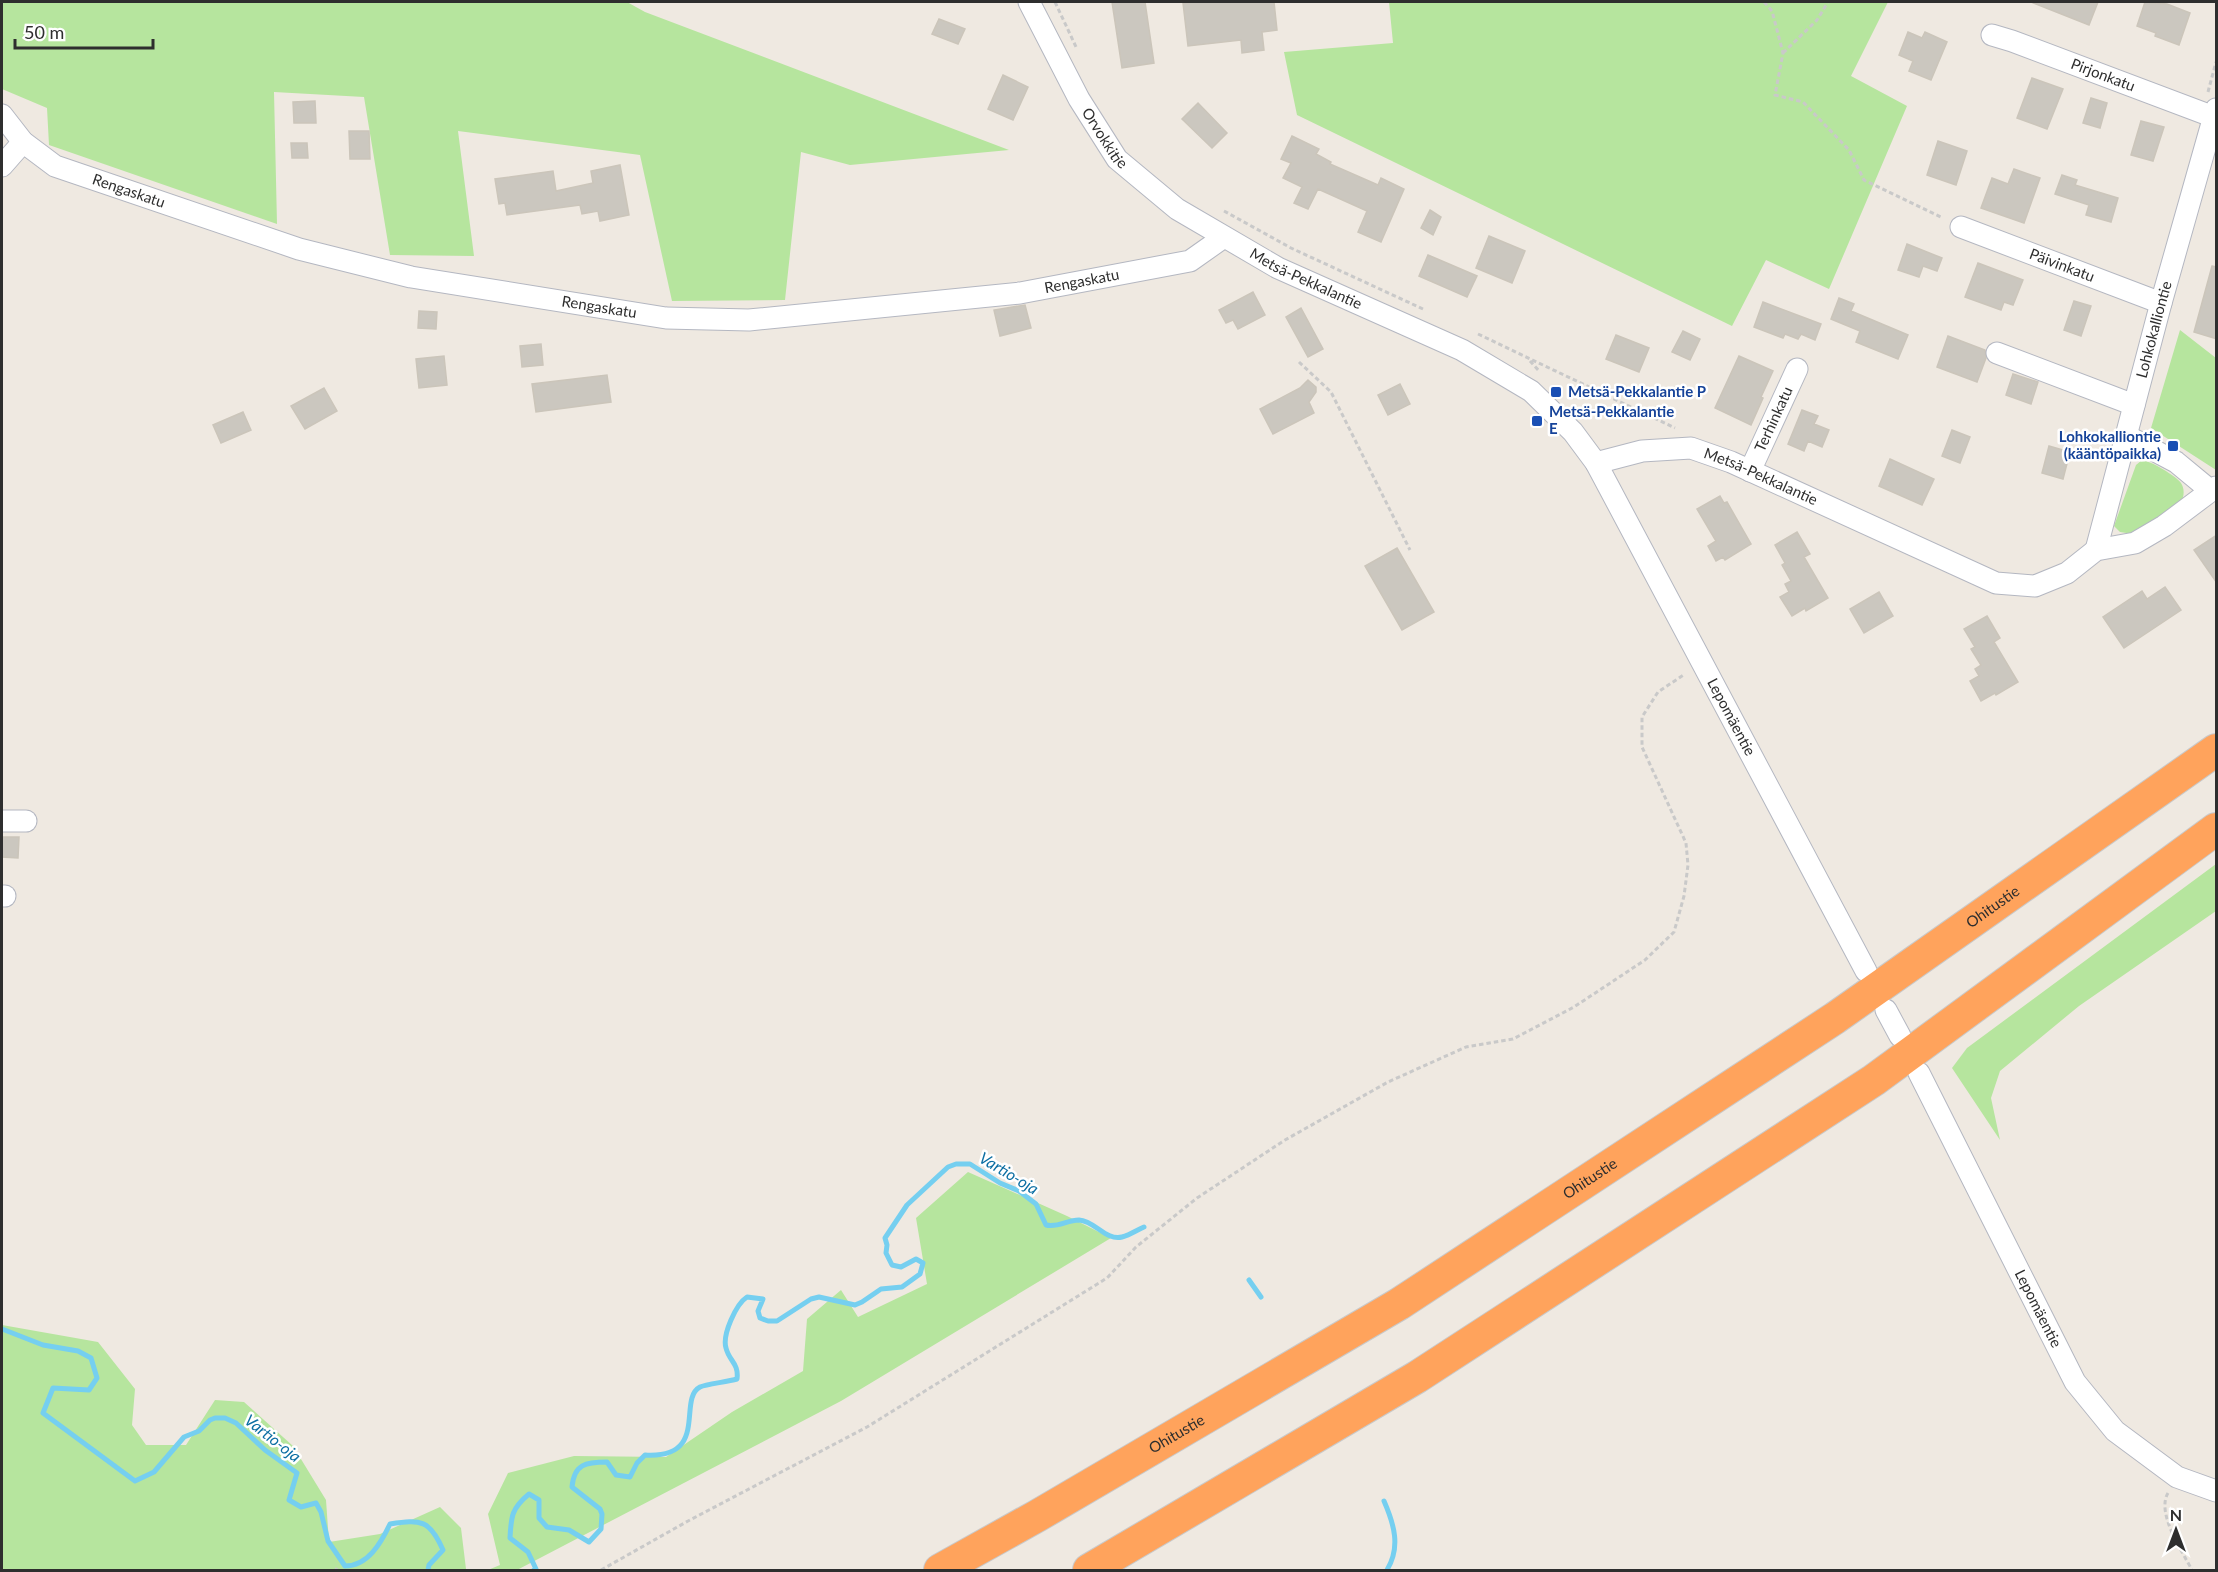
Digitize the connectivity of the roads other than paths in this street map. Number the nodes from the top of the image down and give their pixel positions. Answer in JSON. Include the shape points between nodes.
{"nodes":[{"id":1,"x":1029,"y":2,"type":"edge"},
{"id":2,"x":1992,"y":35,"type":"dead end"},
{"id":3,"x":2211,"y":113,"type":"edge"},
{"id":4,"x":2,"y":115,"type":"edge"},
{"id":5,"x":23,"y":142,"type":"junction"},
{"id":6,"x":2,"y":166,"type":"edge"},
{"id":7,"x":1961,"y":227,"type":"road end"},
{"id":8,"x":1224,"y":237,"type":"junction"},
{"id":9,"x":2161,"y":303,"type":"junction"},
{"id":10,"x":1997,"y":353,"type":"dead end"},
{"id":11,"x":1797,"y":369,"type":"dead end"},
{"id":12,"x":2134,"y":405,"type":"junction"},
{"id":13,"x":2127,"y":436,"type":"junction"},
{"id":14,"x":1596,"y":464,"type":"junction"},
{"id":15,"x":1750,"y":471,"type":"junction"},
{"id":16,"x":2214,"y":489,"type":"edge"},
{"id":17,"x":2096,"y":550,"type":"junction"},
{"id":18,"x":2217,"y":750,"type":"edge"},
{"id":19,"x":26,"y":820,"type":"dead end"},
{"id":20,"x":2,"y":821,"type":"edge"},
{"id":21,"x":2217,"y":829,"type":"edge"},
{"id":22,"x":1866,"y":971,"type":"dead end"},
{"id":23,"x":1886,"y":1010,"type":"dead end"},
{"id":24,"x":1900,"y":1036,"type":"dead end"},
{"id":25,"x":1919,"y":1073,"type":"dead end"},
{"id":26,"x":2217,"y":1491,"type":"edge"},
{"id":27,"x":940,"y":1570,"type":"edge"},
{"id":28,"x":1089,"y":1570,"type":"edge"}],
"edges":[{"from":1,"to":8,"type":"street","name":"Orvokkitie","via":[[1079,99],[1117,159],[1177,209]]},
{"from":2,"to":3,"type":"street","name":"Pirjonkatu"},
{"from":3,"to":9,"type":"street","name":"Lohkokalliontie"},
{"from":4,"to":5,"type":"street","name":"Rengaskatu"},
{"from":5,"to":6,"type":"street"},
{"from":5,"to":8,"type":"street","name":"Rengaskatu","via":[[55,165],[299,249],[411,277],[666,318],[749,320],[1020,293],[1190,261]]},
{"from":7,"to":9,"type":"street","name":"Päivinkatu"},
{"from":8,"to":14,"type":"street","name":"Metsä-Pekkalantie","via":[[1278,268],[1462,350],[1532,391],[1573,432]]},
{"from":9,"to":12,"type":"street","name":"Lohkokalliontie"},
{"from":10,"to":12,"type":"street"},
{"from":11,"to":15,"type":"street","name":"Terhinkatu"},
{"from":12,"to":13,"type":"street","name":"Lohkokalliontie"},
{"from":13,"to":16,"type":"street","via":[[2176,462]]},
{"from":13,"to":17,"type":"street","name":"Lohkokalliontie"},
{"from":14,"to":15,"type":"street","name":"Metsä-Pekkalantie","via":[[1642,450],[1691,448]]},
{"from":14,"to":22,"type":"street","name":"Lepomäentie"},
{"from":15,"to":17,"type":"street","name":"Metsä-Pekkalantie","via":[[1996,582],[2035,586],[2067,573]]},
{"from":16,"to":17,"type":"street","name":"Metsä-Pekkalantie","via":[[2135,543]]},
{"from":18,"to":27,"type":"highway","name":"Ohitustie","via":[[1835,1018],[1400,1304]]},
{"from":19,"to":20,"type":"street"},
{"from":21,"to":28,"type":"highway","via":[[1874,1080],[1417,1377]]},
{"from":23,"to":24,"type":"street"},
{"from":25,"to":26,"type":"street","name":"Lepomäentie","via":[[2075,1382],[2115,1431],[2177,1477]]}]}
